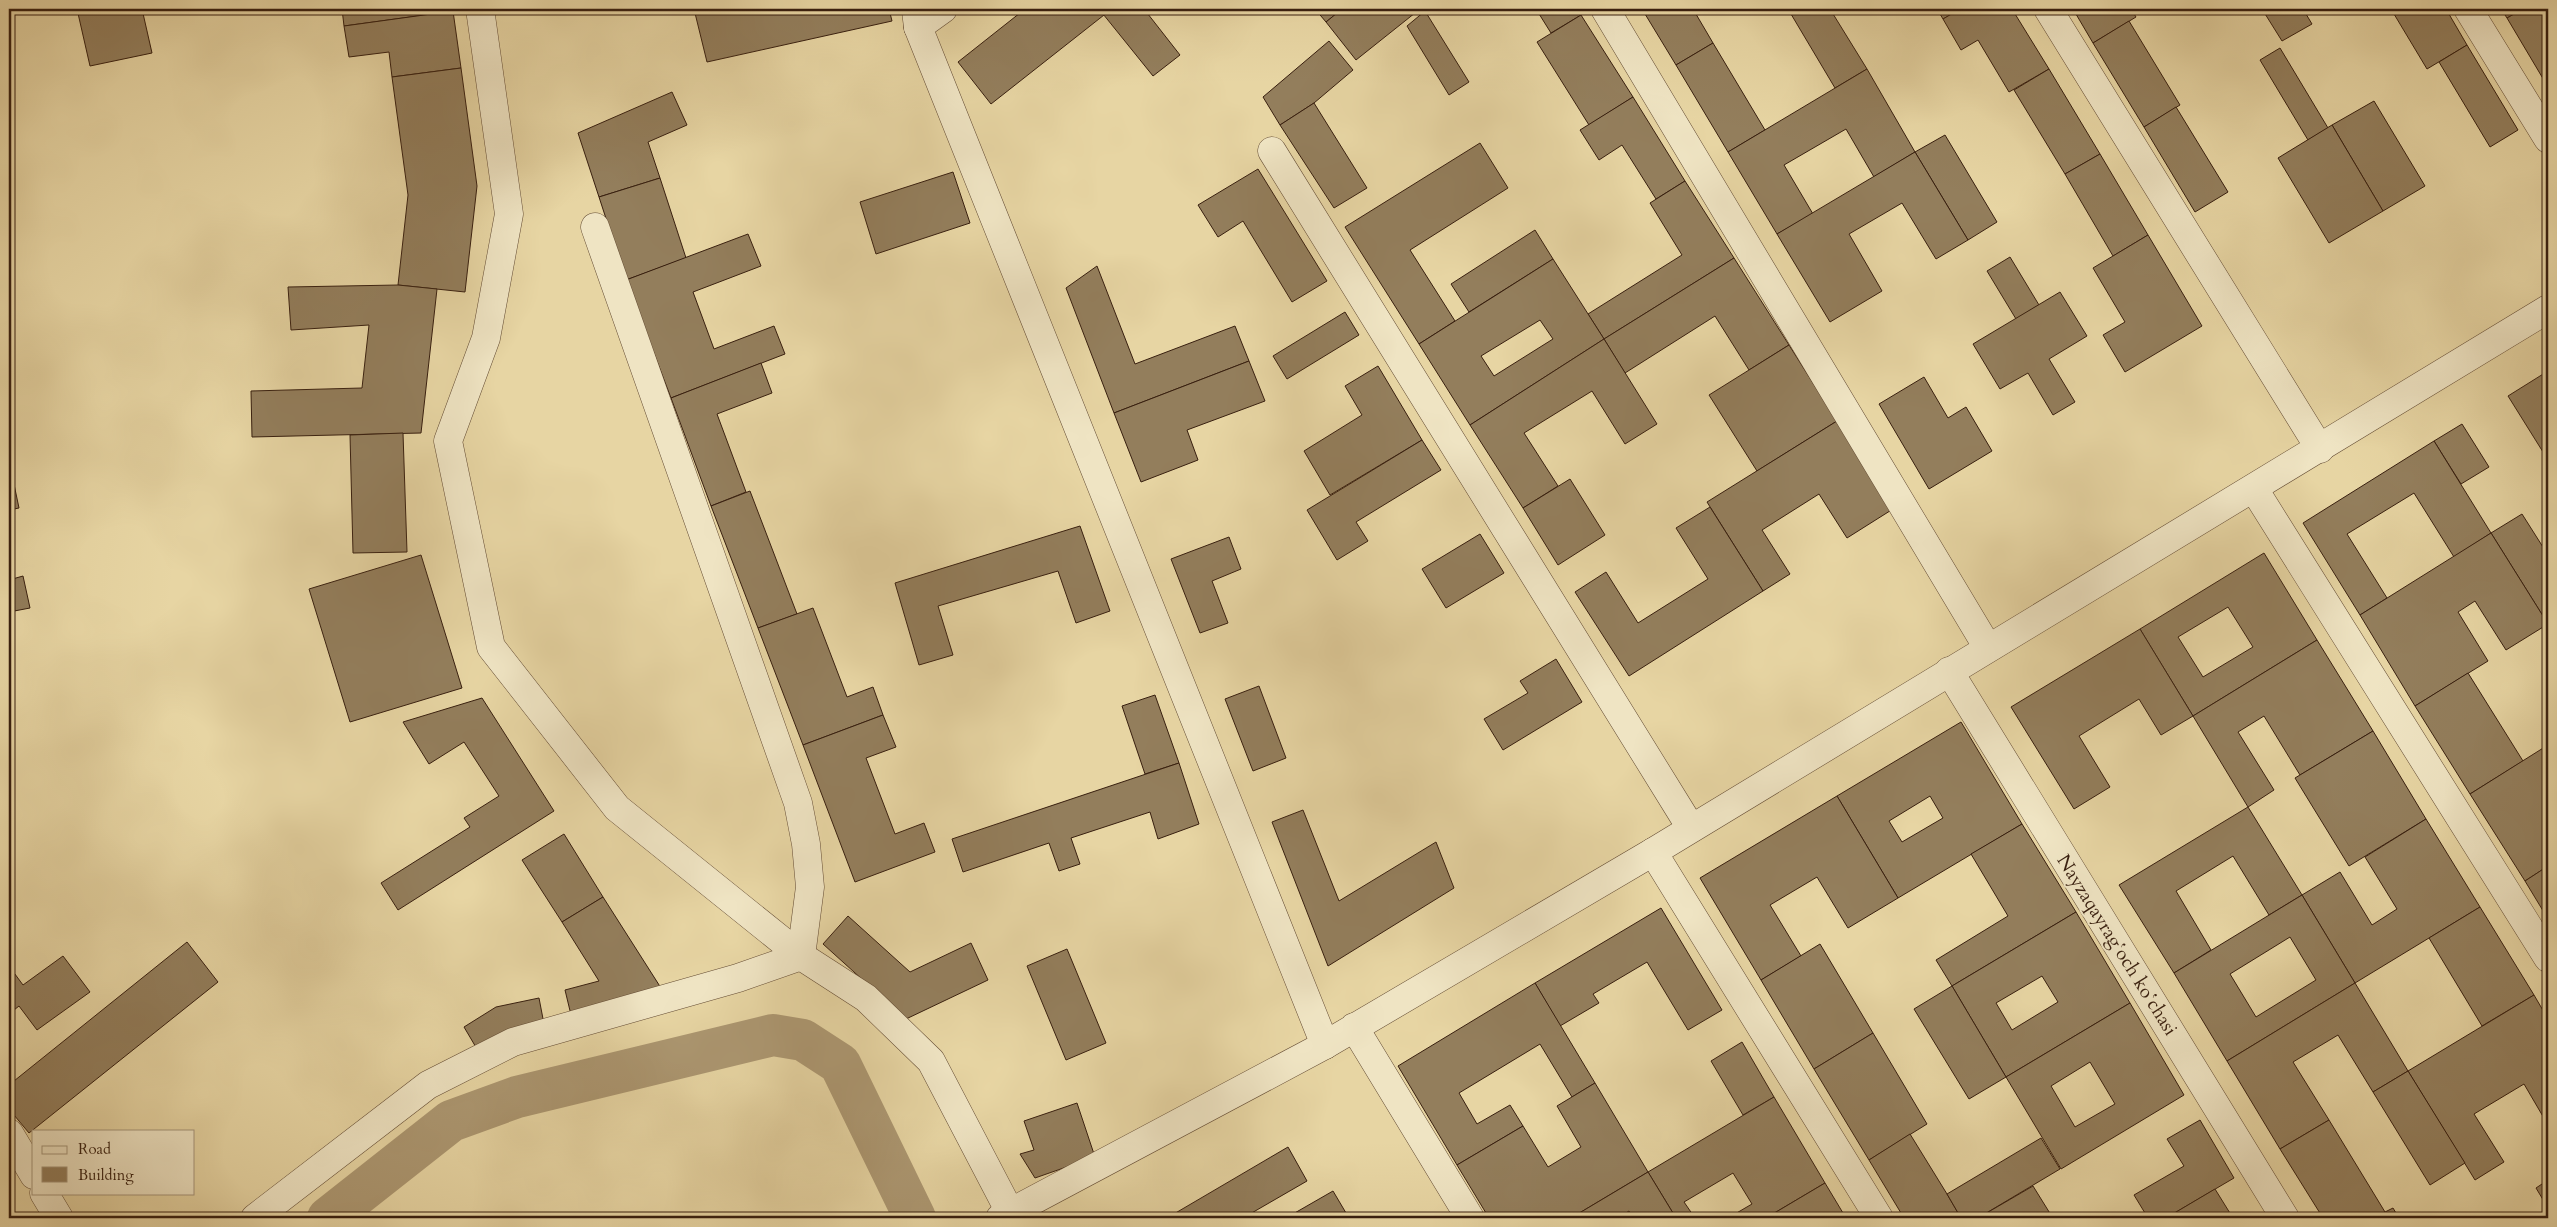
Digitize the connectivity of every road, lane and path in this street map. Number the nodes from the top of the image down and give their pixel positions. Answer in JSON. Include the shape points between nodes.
{"nodes":[{"id":1,"x":480,"y":9,"type":"edge"},
{"id":2,"x":943,"y":9,"type":"edge"},
{"id":3,"x":1604,"y":9,"type":"edge"},
{"id":4,"x":2048,"y":9,"type":"edge"},
{"id":5,"x":2468,"y":9,"type":"edge"},
{"id":6,"x":917,"y":18,"type":"edge"},
{"id":7,"x":2548,"y":139,"type":"edge"},
{"id":8,"x":1272,"y":151,"type":"dead end"},
{"id":9,"x":595,"y":227,"type":"dead end"},
{"id":10,"x":2548,"y":309,"type":"edge"},
{"id":11,"x":2320,"y":449,"type":"junction"},
{"id":12,"x":2254,"y":489,"type":"junction"},
{"id":13,"x":1988,"y":648,"type":"junction"},
{"id":14,"x":1949,"y":671,"type":"junction"},
{"id":15,"x":1692,"y":828,"type":"junction"},
{"id":16,"x":1653,"y":852,"type":"junction"},
{"id":17,"x":801,"y":956,"type":"junction"},
{"id":18,"x":2548,"y":958,"type":"edge"},
{"id":19,"x":1354,"y":1027,"type":"junction"},
{"id":20,"x":1325,"y":1045,"type":"junction"},
{"id":21,"x":9,"y":1133,"type":"edge"},
{"id":22,"x":32,"y":1172,"type":"edge"},
{"id":23,"x":45,"y":1194,"type":"edge"},
{"id":24,"x":1008,"y":1216,"type":"edge"},
{"id":25,"x":59,"y":1218,"type":"edge"},
{"id":26,"x":255,"y":1218,"type":"edge"},
{"id":27,"x":1470,"y":1218,"type":"edge"},
{"id":28,"x":1879,"y":1218,"type":"edge"},
{"id":29,"x":2285,"y":1218,"type":"edge"}],
"edges":[{"from":1,"to":17,"type":"street","via":[[509,214],[486,338],[448,441],[491,647],[617,808]]},
{"from":2,"to":6,"type":"street"},
{"from":3,"to":13,"type":"street"},
{"from":4,"to":11,"type":"street"},
{"from":5,"to":7,"type":"street"},
{"from":6,"to":20,"type":"street"},
{"from":8,"to":15,"type":"street"},
{"from":9,"to":17,"type":"street","via":[[798,804],[810,887]]},
{"from":10,"to":11,"type":"street"},
{"from":11,"to":12,"type":"street"},
{"from":12,"to":13,"type":"street"},
{"from":12,"to":18,"type":"street"},
{"from":13,"to":14,"type":"street"},
{"from":14,"to":15,"type":"street"},
{"from":14,"to":29,"type":"street","name":"Nayzaqayragʻoch koʻchasi"},
{"from":15,"to":16,"type":"street"},
{"from":16,"to":19,"type":"street"},
{"from":16,"to":28,"type":"street"},
{"from":17,"to":24,"type":"street","via":[[866,998],[931,1061]]},
{"from":17,"to":26,"type":"street","via":[[738,978],[513,1042],[428,1085]]},
{"from":19,"to":20,"type":"street"},
{"from":19,"to":27,"type":"street"},
{"from":20,"to":24,"type":"street"},
{"from":21,"to":22,"type":"street"},
{"from":23,"to":25,"type":"street"}]}
